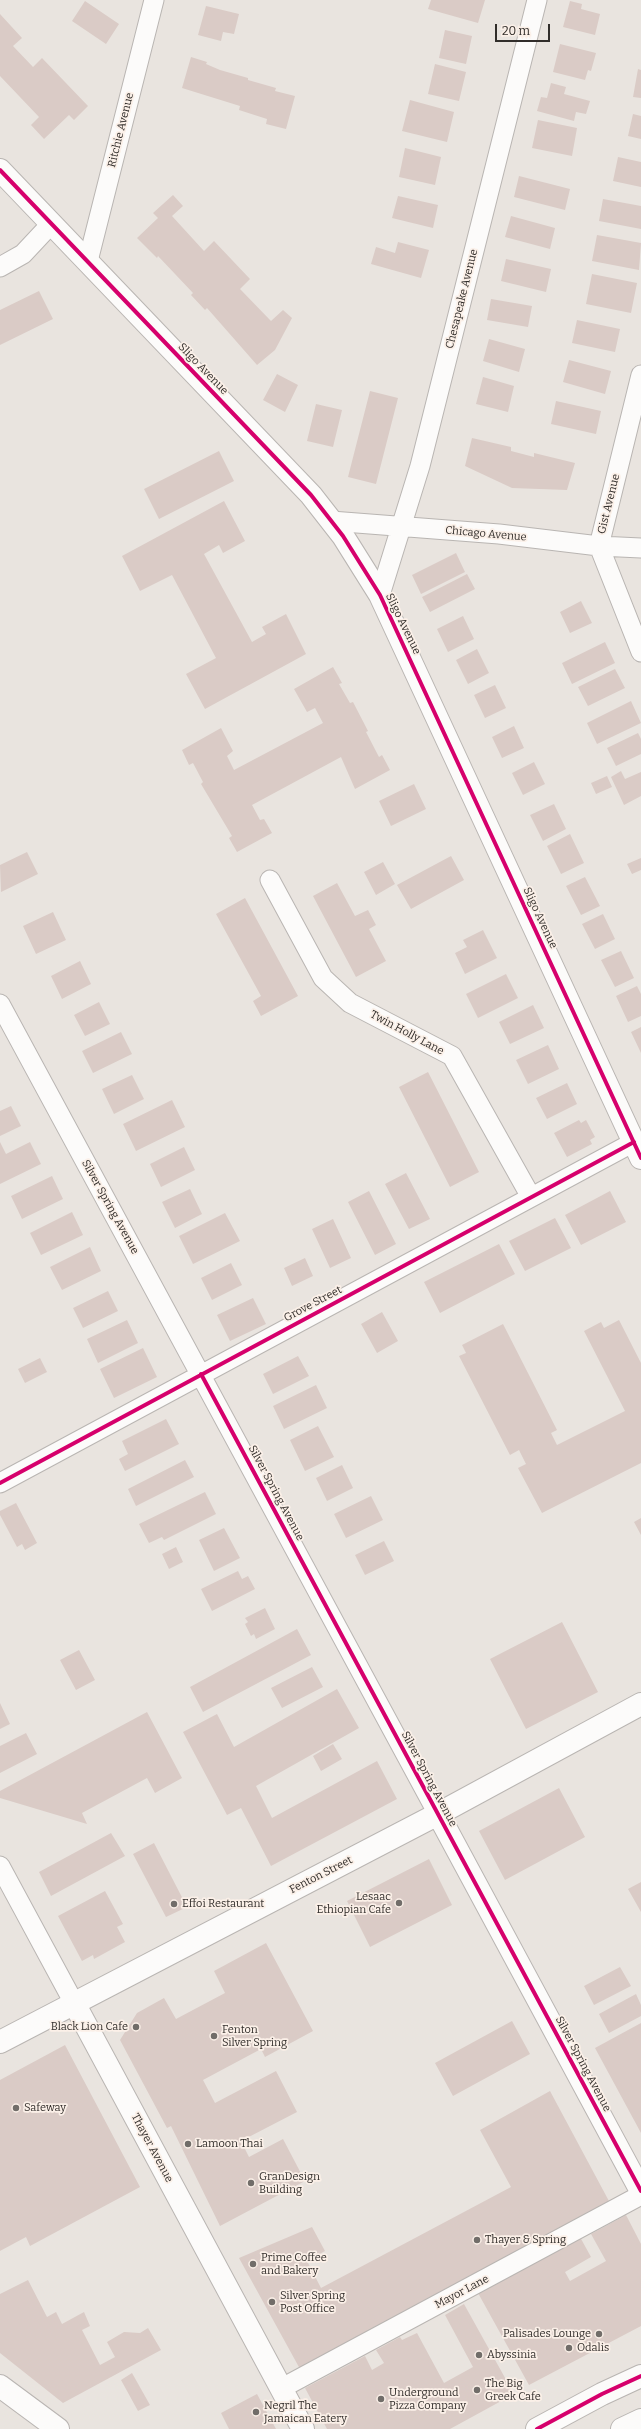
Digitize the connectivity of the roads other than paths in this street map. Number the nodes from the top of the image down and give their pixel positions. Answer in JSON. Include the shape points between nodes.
{"nodes":[{"id":1,"x":154,"y":0,"type":"edge"},
{"id":2,"x":537,"y":0,"type":"edge"},
{"id":3,"x":0,"y":170,"type":"edge"},
{"id":4,"x":52,"y":223,"type":"junction"},
{"id":5,"x":88,"y":261,"type":"junction"},
{"id":6,"x":0,"y":267,"type":"edge"},
{"id":7,"x":641,"y":375,"type":"edge"},
{"id":8,"x":331,"y":522,"type":"junction"},
{"id":9,"x":402,"y":528,"type":"junction"},
{"id":10,"x":599,"y":546,"type":"junction"},
{"id":11,"x":641,"y":548,"type":"edge"},
{"id":12,"x":380,"y":595,"type":"junction"},
{"id":13,"x":641,"y":652,"type":"edge"},
{"id":14,"x":270,"y":880,"type":"dead end"},
{"id":15,"x":0,"y":1004,"type":"edge"},
{"id":16,"x":637,"y":1150,"type":"edge"},
{"id":17,"x":532,"y":1197,"type":"junction"},
{"id":18,"x":201,"y":1374,"type":"junction"},
{"id":19,"x":0,"y":1483,"type":"edge"},
{"id":20,"x":641,"y":1704,"type":"edge"},
{"id":21,"x":438,"y":1814,"type":"junction"},
{"id":22,"x":0,"y":1866,"type":"edge"},
{"id":23,"x":74,"y":2003,"type":"junction"},
{"id":24,"x":0,"y":2042,"type":"edge"},
{"id":25,"x":641,"y":2191,"type":"edge"},
{"id":26,"x":641,"y":2195,"type":"edge"},
{"id":27,"x":641,"y":2376,"type":"edge"},
{"id":28,"x":0,"y":2386,"type":"edge"},
{"id":29,"x":282,"y":2388,"type":"junction"},
{"id":30,"x":641,"y":2420,"type":"edge"},
{"id":31,"x":58,"y":2429,"type":"edge"},
{"id":32,"x":303,"y":2429,"type":"edge"},
{"id":33,"x":537,"y":2429,"type":"edge"},
{"id":34,"x":622,"y":2429,"type":"edge"}],
"edges":[{"from":1,"to":5,"type":"street","name":"Ritchie Avenue"},
{"from":2,"to":9,"type":"street","name":"Chesapeake Avenue","via":[[420,466]]},
{"from":3,"to":4,"type":"main road","name":"Sligo Avenue"},
{"from":4,"to":5,"type":"main road","name":"Sligo Avenue"},
{"from":4,"to":6,"type":"street","via":[[23,254]]},
{"from":5,"to":8,"type":"main road","name":"Sligo Avenue","via":[[311,495]]},
{"from":7,"to":10,"type":"street","name":"Gist Avenue"},
{"from":8,"to":9,"type":"street","name":"Chicago Avenue"},
{"from":8,"to":12,"type":"main road","name":"Sligo Avenue"},
{"from":9,"to":10,"type":"street","name":"Chicago Avenue","via":[[499,534]]},
{"from":9,"to":12,"type":"street","name":"Chesapeake Avenue"},
{"from":10,"to":11,"type":"street","name":"Chicago Avenue"},
{"from":10,"to":13,"type":"street","name":"Gist Avenue"},
{"from":12,"to":16,"type":"main road","name":"Sligo Avenue"},
{"from":14,"to":17,"type":"street","name":"Twin Holly Lane","via":[[323,978],[350,1003],[452,1056]]},
{"from":15,"to":18,"type":"street","name":"Silver Spring Avenue"},
{"from":16,"to":17,"type":"street","name":"Grove Street"},
{"from":17,"to":18,"type":"street","name":"Grove Street"},
{"from":18,"to":19,"type":"street","name":"Grove Street"},
{"from":18,"to":21,"type":"street","name":"Silver Spring Avenue"},
{"from":20,"to":21,"type":"main road","name":"Fenton Street"},
{"from":21,"to":23,"type":"main road","name":"Fenton Street"},
{"from":21,"to":25,"type":"main road","name":"Silver Spring Avenue"},
{"from":22,"to":23,"type":"street","name":"Thayer Avenue"},
{"from":23,"to":24,"type":"main road","name":"Fenton Street"},
{"from":23,"to":29,"type":"main road","name":"Thayer Avenue"},
{"from":26,"to":29,"type":"street","name":"Mayor Lane"},
{"from":27,"to":33,"type":"main road"},
{"from":28,"to":31,"type":"main road"},
{"from":29,"to":32,"type":"main road","name":"Thayer Avenue"},
{"from":30,"to":34,"type":"main road"}]}
